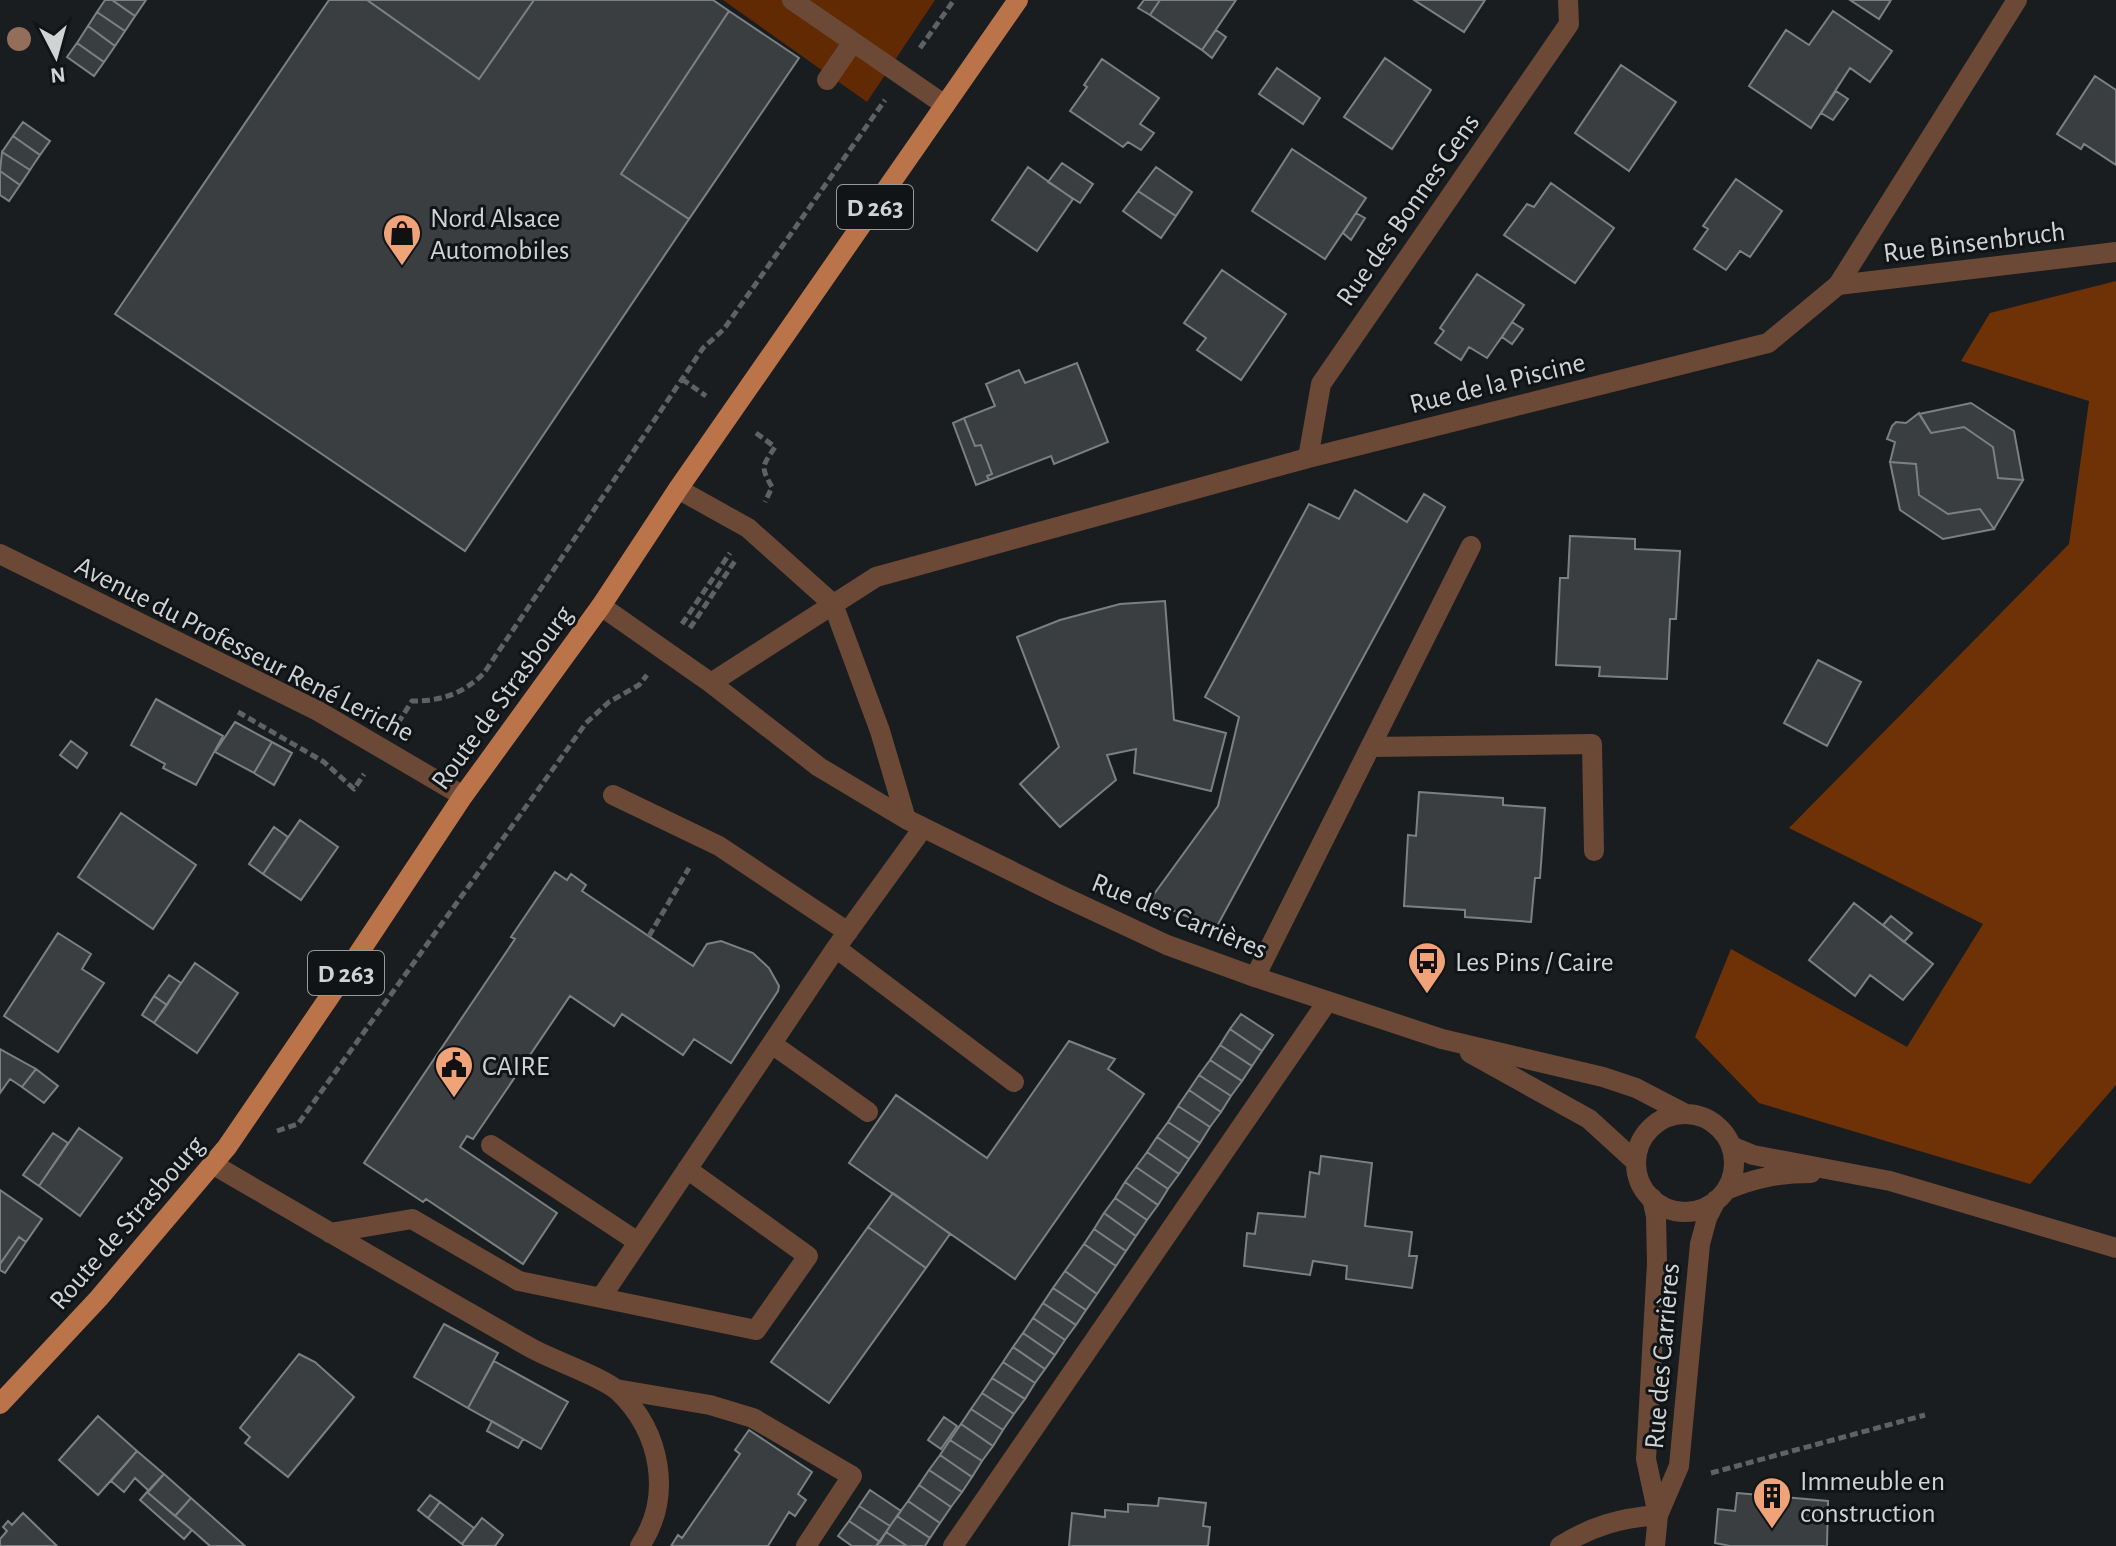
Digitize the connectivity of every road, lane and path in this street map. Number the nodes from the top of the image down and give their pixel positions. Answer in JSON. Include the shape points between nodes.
{"nodes":[{"id":1,"x":792,"y":0,"type":"edge"},
{"id":2,"x":954,"y":0,"type":"edge"},
{"id":3,"x":1018,"y":0,"type":"edge"},
{"id":4,"x":1568,"y":0,"type":"edge"},
{"id":5,"x":2017,"y":0,"type":"edge"},
{"id":6,"x":853,"y":42,"type":"junction"},
{"id":7,"x":901,"y":75,"type":"junction"},
{"id":8,"x":827,"y":80,"type":"dead end"},
{"id":9,"x":945,"y":105,"type":"junction"},
{"id":10,"x":2116,"y":252,"type":"edge"},
{"id":11,"x":1838,"y":285,"type":"junction"},
{"id":12,"x":682,"y":379,"type":"junction"},
{"id":13,"x":731,"y":414,"type":"junction"},
{"id":14,"x":1308,"y":458,"type":"junction"},
{"id":15,"x":678,"y":489,"type":"junction"},
{"id":16,"x":748,"y":528,"type":"junction"},
{"id":17,"x":1471,"y":546,"type":"dead end"},
{"id":18,"x":0,"y":554,"type":"edge"},
{"id":19,"x":735,"y":561,"type":"dead end"},
{"id":20,"x":833,"y":604,"type":"junction"},
{"id":21,"x":601,"y":606,"type":"junction"},
{"id":22,"x":680,"y":626,"type":"dead end"},
{"id":23,"x":687,"y":632,"type":"dead end"},
{"id":24,"x":646,"y":678,"type":"dead end"},
{"id":25,"x":711,"y":683,"type":"junction"},
{"id":26,"x":412,"y":701,"type":"dead end"},
{"id":27,"x":1370,"y":747,"type":"junction"},
{"id":28,"x":613,"y":795,"type":"dead end"},
{"id":29,"x":463,"y":796,"type":"junction"},
{"id":30,"x":915,"y":823,"type":"junction"},
{"id":31,"x":706,"y":839,"type":"junction"},
{"id":32,"x":1594,"y":851,"type":"dead end"},
{"id":33,"x":649,"y":936,"type":"dead end"},
{"id":34,"x":842,"y":940,"type":"junction"},
{"id":35,"x":1255,"y":977,"type":"junction"},
{"id":36,"x":1327,"y":1002,"type":"junction"},
{"id":37,"x":1442,"y":1039,"type":"junction"},
{"id":38,"x":772,"y":1044,"type":"junction"},
{"id":39,"x":1014,"y":1082,"type":"dead end"},
{"id":40,"x":868,"y":1112,"type":"dead end"},
{"id":41,"x":1686,"y":1114,"type":"junction"},
{"id":42,"x":491,"y":1145,"type":"dead end"},
{"id":43,"x":1731,"y":1146,"type":"junction"},
{"id":44,"x":227,"y":1147,"type":"junction"},
{"id":45,"x":1635,"y":1161,"type":"junction"},
{"id":46,"x":214,"y":1165,"type":"junction"},
{"id":47,"x":687,"y":1169,"type":"junction"},
{"id":48,"x":1883,"y":1179,"type":"junction"},
{"id":49,"x":1721,"y":1195,"type":"junction"},
{"id":50,"x":1652,"y":1198,"type":"junction"},
{"id":51,"x":330,"y":1233,"type":"junction"},
{"id":52,"x":638,"y":1242,"type":"junction"},
{"id":53,"x":2116,"y":1248,"type":"edge"},
{"id":54,"x":602,"y":1296,"type":"junction"},
{"id":55,"x":616,"y":1389,"type":"junction"},
{"id":56,"x":0,"y":1404,"type":"edge"},
{"id":57,"x":1925,"y":1415,"type":"dead end"},
{"id":58,"x":1711,"y":1473,"type":"dead end"},
{"id":59,"x":1658,"y":1515,"type":"junction"},
{"id":60,"x":640,"y":1546,"type":"edge"},
{"id":61,"x":806,"y":1546,"type":"edge"},
{"id":62,"x":953,"y":1546,"type":"edge"},
{"id":63,"x":1560,"y":1546,"type":"edge"},
{"id":64,"x":1655,"y":1546,"type":"edge"}],
"edges":[{"from":1,"to":6,"type":"street"},
{"from":2,"to":7,"type":"path"},
{"from":3,"to":9,"type":"main road","name":"Route de Strasbourg","number":"D 263"},
{"from":4,"to":14,"type":"street","name":"Rue des Bonnes Gens","via":[[1569,24],[1321,384]]},
{"from":5,"to":11,"type":"street","name":"Rue de la Piscine"},
{"from":6,"to":7,"type":"street"},
{"from":6,"to":8,"type":"street"},
{"from":7,"to":9,"type":"street"},
{"from":7,"to":12,"type":"path","via":[[724,329]]},
{"from":9,"to":13,"type":"main road","name":"Route de Strasbourg","number":"D 263"},
{"from":10,"to":11,"type":"street","name":"Rue Binsenbruch"},
{"from":11,"to":14,"type":"street","name":"Rue de la Piscine","via":[[1768,343]]},
{"from":12,"to":13,"type":"path"},
{"from":12,"to":26,"type":"path","via":[[484,673],[459,693]]},
{"from":13,"to":15,"type":"main road","name":"Route de Strasbourg","number":"D 263"},
{"from":13,"to":16,"type":"path","via":[[775,447],[763,465],[771,493]]},
{"from":14,"to":20,"type":"street","name":"Rue de la Piscine","via":[[876,577]]},
{"from":15,"to":16,"type":"street"},
{"from":15,"to":21,"type":"main road","name":"Route de Strasbourg","number":"D 263"},
{"from":16,"to":20,"type":"street"},
{"from":16,"to":22,"type":"path"},
{"from":17,"to":27,"type":"street"},
{"from":18,"to":29,"type":"street","name":"Avenue du Professeur René Leriche","via":[[318,711]]},
{"from":19,"to":23,"type":"path"},
{"from":20,"to":25,"type":"street","name":"Rue de la Piscine"},
{"from":20,"to":30,"type":"street"},
{"from":21,"to":25,"type":"street","name":"Rue des Carrières"},
{"from":21,"to":29,"type":"main road","name":"Route de Strasbourg","number":"D 263"},
{"from":24,"to":44,"type":"path","via":[[586,723],[298,1124]]},
{"from":25,"to":30,"type":"street","name":"Rue des Carrières","via":[[819,767]]},
{"from":27,"to":32,"type":"street","via":[[1592,744]]},
{"from":27,"to":35,"type":"street"},
{"from":28,"to":31,"type":"street"},
{"from":29,"to":44,"type":"main road","name":"Route de Strasbourg","number":"D 263"},
{"from":30,"to":34,"type":"street"},
{"from":30,"to":35,"type":"street","name":"Rue des Carrières","via":[[1167,945]]},
{"from":31,"to":33,"type":"path"},
{"from":31,"to":34,"type":"street","via":[[747,862]]},
{"from":34,"to":38,"type":"street"},
{"from":34,"to":39,"type":"street"},
{"from":35,"to":36,"type":"street","name":"Rue des Carrières"},
{"from":36,"to":37,"type":"street","name":"Rue des Carrières"},
{"from":36,"to":62,"type":"street"},
{"from":37,"to":41,"type":"street","name":"Rue des Carrières","via":[[1594,1074]]},
{"from":37,"to":45,"type":"street","name":"Rue des Carrières","via":[[1589,1119]]},
{"from":38,"to":40,"type":"street"},
{"from":38,"to":47,"type":"street"},
{"from":41,"to":43,"type":"street","via":[[1714,1123]]},
{"from":41,"to":45,"type":"street","via":[[1671,1116],[1646,1133]]},
{"from":42,"to":52,"type":"street"},
{"from":43,"to":48,"type":"street","via":[[1753,1155]]},
{"from":43,"to":49,"type":"street","via":[[1732,1176]]},
{"from":44,"to":46,"type":"main road","name":"Route de Strasbourg","number":"D 263"},
{"from":45,"to":50,"type":"street","via":[[1637,1175]]},
{"from":46,"to":51,"type":"street"},
{"from":46,"to":56,"type":"main road","name":"Route de Strasbourg","number":"D 263"},
{"from":47,"to":52,"type":"street"},
{"from":47,"to":54,"type":"street","via":[[808,1256],[756,1330]]},
{"from":48,"to":49,"type":"street","via":[[1778,1173]]},
{"from":48,"to":53,"type":"street"},
{"from":49,"to":50,"type":"street","via":[[1691,1211],[1663,1207]]},
{"from":49,"to":59,"type":"street","name":"Rue des Carrières","via":[[1700,1244],[1679,1466]]},
{"from":50,"to":59,"type":"street","name":"Rue des Carrières","via":[[1657,1263],[1646,1459]]},
{"from":51,"to":54,"type":"street","via":[[412,1219],[519,1281]]},
{"from":51,"to":55,"type":"street","via":[[535,1350]]},
{"from":52,"to":54,"type":"street"},
{"from":55,"to":60,"type":"street","via":[[645,1428],[661,1480],[659,1504]]},
{"from":55,"to":61,"type":"street","via":[[753,1418],[852,1476]]},
{"from":57,"to":58,"type":"path"},
{"from":59,"to":63,"type":"street","via":[[1609,1522]]},
{"from":59,"to":64,"type":"street","name":"Rue des Carrières"}]}
